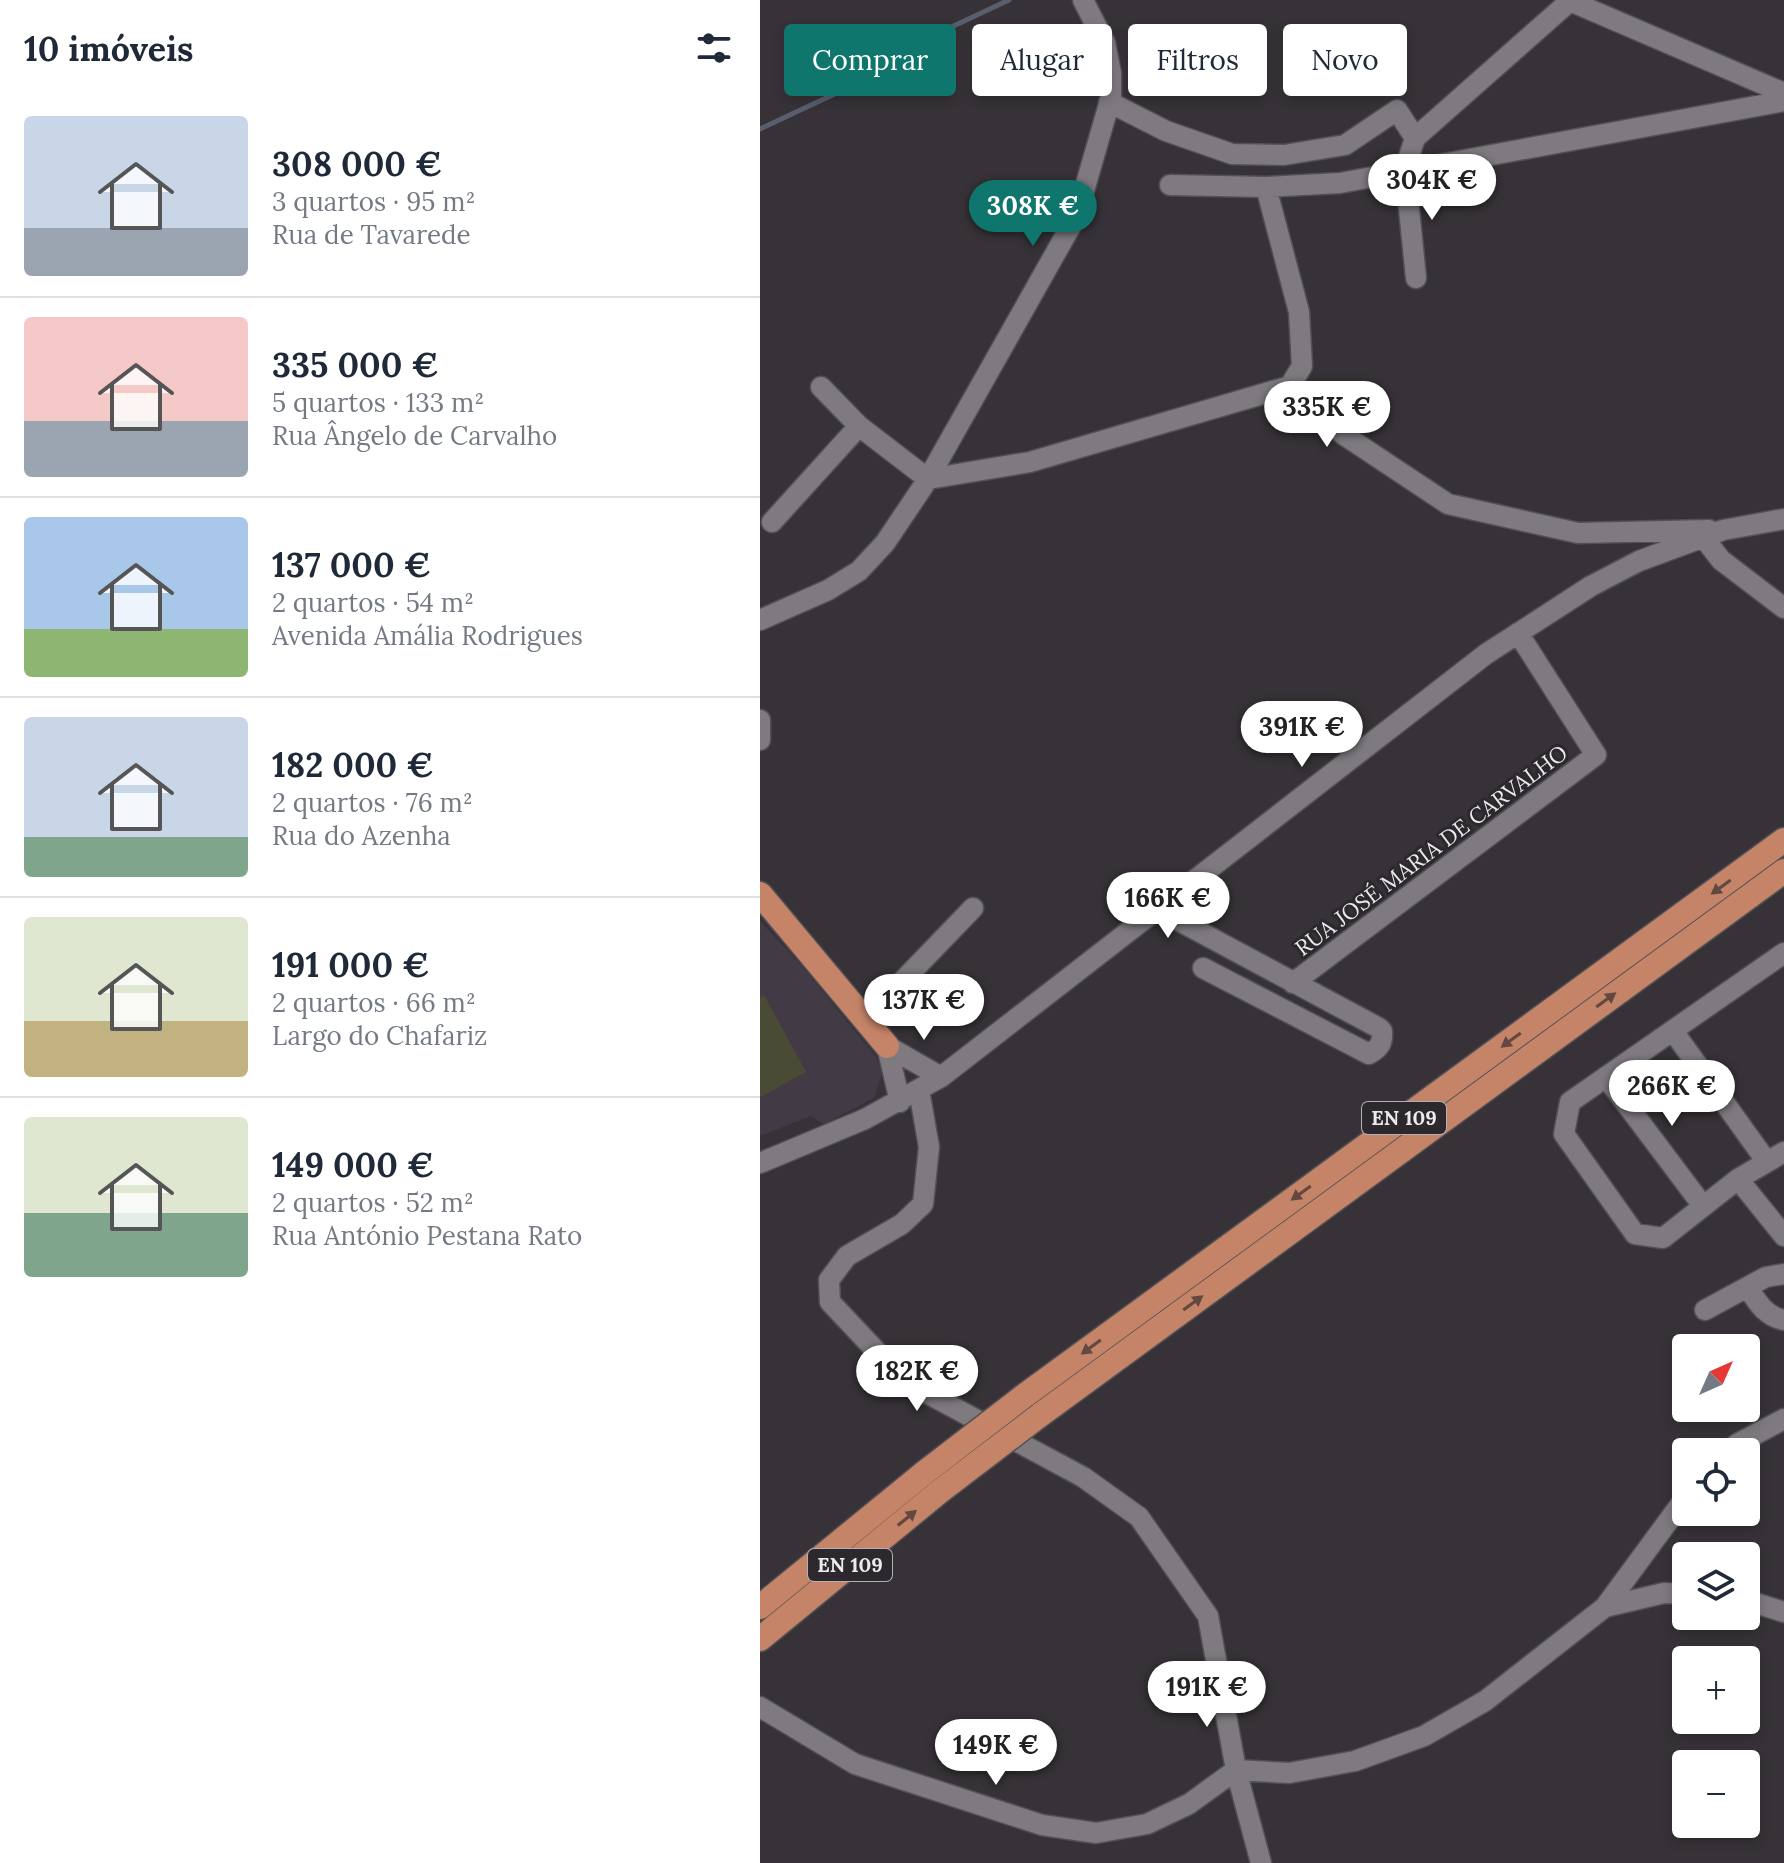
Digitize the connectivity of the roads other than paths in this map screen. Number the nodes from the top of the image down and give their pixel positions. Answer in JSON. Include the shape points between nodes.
{"nodes":[{"id":1,"x":1083,"y":0,"type":"edge"},
{"id":2,"x":1784,"y":93,"type":"edge"},
{"id":3,"x":1784,"y":101,"type":"edge"},
{"id":4,"x":1109,"y":102,"type":"junction"},
{"id":5,"x":1415,"y":138,"type":"junction"},
{"id":6,"x":1405,"y":169,"type":"junction"},
{"id":7,"x":1170,"y":185,"type":"dead end"},
{"id":8,"x":1266,"y":187,"type":"junction"},
{"id":9,"x":1416,"y":278,"type":"dead end"},
{"id":10,"x":1290,"y":386,"type":"junction"},
{"id":11,"x":821,"y":387,"type":"dead end"},
{"id":12,"x":859,"y":426,"type":"junction"},
{"id":13,"x":928,"y":479,"type":"junction"},
{"id":14,"x":1784,"y":519,"type":"edge"},
{"id":15,"x":772,"y":522,"type":"dead end"},
{"id":16,"x":1723,"y":530,"type":"junction"},
{"id":17,"x":1703,"y":537,"type":"junction"},
{"id":18,"x":1784,"y":608,"type":"edge"},
{"id":19,"x":760,"y":620,"type":"edge"},
{"id":20,"x":1518,"y":633,"type":"junction"},
{"id":21,"x":760,"y":720,"type":"edge"},
{"id":22,"x":760,"y":740,"type":"edge"},
{"id":23,"x":1784,"y":840,"type":"edge"},
{"id":24,"x":1784,"y":871,"type":"edge"},
{"id":25,"x":760,"y":891,"type":"edge"},
{"id":26,"x":973,"y":908,"type":"dead end"},
{"id":27,"x":1157,"y":909,"type":"junction"},
{"id":28,"x":1784,"y":953,"type":"edge"},
{"id":29,"x":1203,"y":968,"type":"dead end"},
{"id":30,"x":1293,"y":983,"type":"junction"},
{"id":31,"x":865,"y":1020,"type":"junction"},
{"id":32,"x":1673,"y":1031,"type":"junction"},
{"id":33,"x":887,"y":1046,"type":"junction"},
{"id":34,"x":941,"y":1077,"type":"junction"},
{"id":35,"x":1606,"y":1077,"type":"junction"},
{"id":36,"x":919,"y":1090,"type":"junction"},
{"id":37,"x":900,"y":1102,"type":"junction"},
{"id":38,"x":1775,"y":1157,"type":"edge"},
{"id":39,"x":760,"y":1163,"type":"edge"},
{"id":40,"x":1738,"y":1179,"type":"junction"},
{"id":41,"x":1703,"y":1206,"type":"junction"},
{"id":42,"x":1784,"y":1236,"type":"edge"},
{"id":43,"x":1784,"y":1274,"type":"edge"},
{"id":44,"x":1748,"y":1288,"type":"junction"},
{"id":45,"x":1705,"y":1310,"type":"dead end"},
{"id":46,"x":1784,"y":1320,"type":"edge"},
{"id":47,"x":1784,"y":1419,"type":"edge"},
{"id":48,"x":1748,"y":1438,"type":"edge"},
{"id":49,"x":932,"y":1482,"type":"junction"},
{"id":50,"x":1672,"y":1516,"type":"edge"},
{"id":51,"x":1672,"y":1593,"type":"edge"},
{"id":52,"x":1760,"y":1604,"type":"edge"},
{"id":53,"x":760,"y":1607,"type":"edge"},
{"id":54,"x":1605,"y":1607,"type":"junction"},
{"id":55,"x":1784,"y":1612,"type":"edge"},
{"id":56,"x":760,"y":1639,"type":"edge"},
{"id":57,"x":760,"y":1707,"type":"edge"},
{"id":58,"x":1236,"y":1770,"type":"junction"},
{"id":59,"x":1261,"y":1863,"type":"edge"}],
"edges":[{"from":1,"to":4,"type":"street","via":[[1105,43]]},
{"from":2,"to":5,"type":"street","via":[[1570,1]]},
{"from":3,"to":6,"type":"street"},
{"from":4,"to":5,"type":"street","via":[[1166,131],[1232,154],[1284,155],[1345,145],[1397,110]]},
{"from":4,"to":13,"type":"street","via":[[1077,215]]},
{"from":5,"to":6,"type":"street"},
{"from":6,"to":8,"type":"street","via":[[1340,183]]},
{"from":6,"to":9,"type":"street"},
{"from":7,"to":8,"type":"street"},
{"from":8,"to":10,"type":"street","via":[[1299,312],[1302,366]]},
{"from":10,"to":13,"type":"street","via":[[1030,462]]},
{"from":10,"to":16,"type":"street","via":[[1344,435],[1448,504],[1578,533]]},
{"from":11,"to":12,"type":"street"},
{"from":12,"to":13,"type":"street"},
{"from":12,"to":15,"type":"street"},
{"from":13,"to":19,"type":"street","via":[[859,571]]},
{"from":14,"to":16,"type":"street"},
{"from":16,"to":17,"type":"street"},
{"from":17,"to":18,"type":"street","via":[[1721,560]]},
{"from":17,"to":20,"type":"street","via":[[1639,561]]},
{"from":20,"to":27,"type":"street"},
{"from":20,"to":30,"type":"street","name":"RUA JOSÉ MARIA DE CARVALHO","via":[[1596,755]]},
{"from":21,"to":22,"type":"street"},
{"from":23,"to":49,"type":"main road","number":"EN 109","one_way":true,"bridge":true,"via":[[1024,1396]]},
{"from":49,"to":24,"type":"main road","number":"EN 109","one_way":true,"bridge":true,"via":[[1040,1415]]},
{"from":25,"to":31,"type":"main road"},
{"from":26,"to":31,"type":"street"},
{"from":27,"to":30,"type":"street"},
{"from":27,"to":34,"type":"street"},
{"from":28,"to":32,"type":"street"},
{"from":29,"to":30,"type":"street","via":[[1369,1054],[1378,1049],[1383,1040],[1379,1028]]},
{"from":31,"to":33,"type":"main road"},
{"from":32,"to":35,"type":"street"},
{"from":32,"to":38,"type":"street"},
{"from":33,"to":34,"type":"street"},
{"from":33,"to":37,"type":"street"},
{"from":34,"to":36,"type":"street"},
{"from":35,"to":41,"type":"street"},
{"from":35,"to":41,"type":"street","via":[[1570,1102],[1564,1134],[1635,1234],[1663,1238]]},
{"from":36,"to":37,"type":"street"},
{"from":36,"to":58,"type":"street","via":[[929,1147],[923,1204],[902,1224],[847,1256],[829,1280],[830,1302],[923,1391],[1083,1477],[1139,1517],[1208,1616]]},
{"from":37,"to":39,"type":"street"},
{"from":38,"to":40,"type":"street"},
{"from":40,"to":41,"type":"street"},
{"from":40,"to":42,"type":"street"},
{"from":43,"to":44,"type":"street"},
{"from":44,"to":45,"type":"street"},
{"from":44,"to":46,"type":"street","via":[[1765,1312]]},
{"from":47,"to":48,"type":"street"},
{"from":49,"to":53,"type":"main road","number":"EN 109"},
{"from":56,"to":49,"type":"main road","number":"EN 109","one_way":true},
{"from":50,"to":54,"type":"street"},
{"from":51,"to":54,"type":"street"},
{"from":52,"to":55,"type":"street"},
{"from":54,"to":58,"type":"street","via":[[1485,1701],[1424,1736],[1355,1761],[1289,1773]]},
{"from":57,"to":58,"type":"street","via":[[855,1764],[1042,1825],[1096,1833],[1147,1824],[1189,1804]]},
{"from":58,"to":59,"type":"street"}]}
